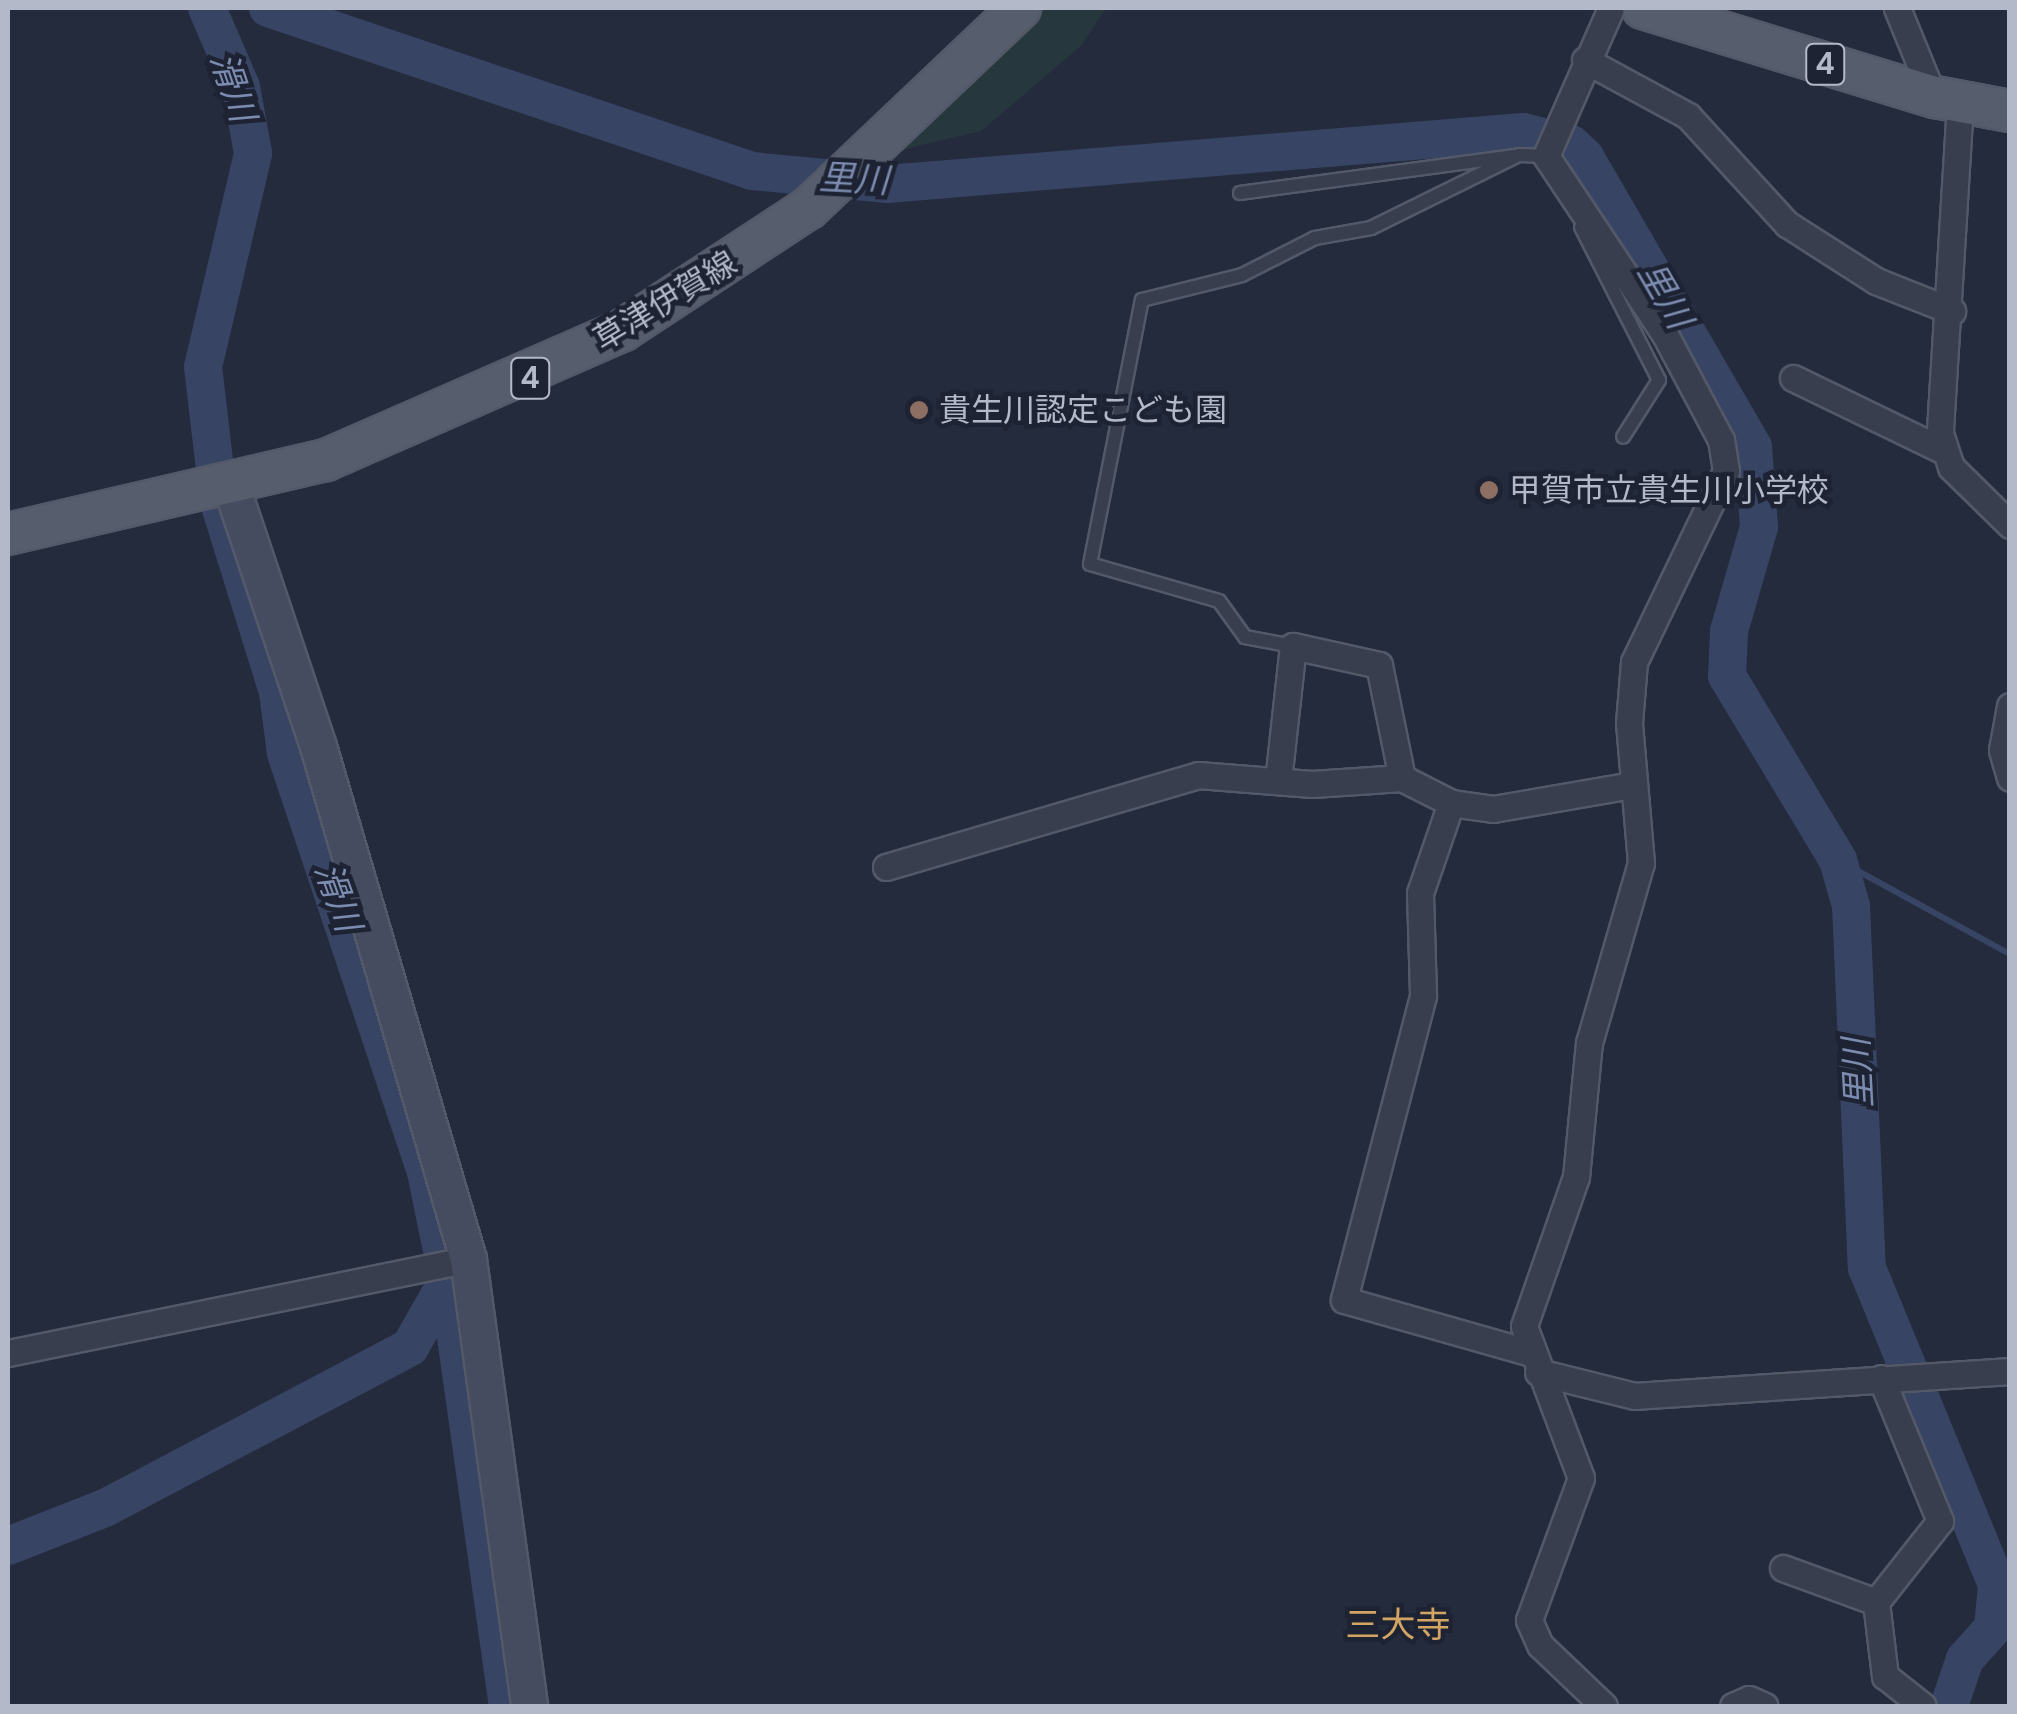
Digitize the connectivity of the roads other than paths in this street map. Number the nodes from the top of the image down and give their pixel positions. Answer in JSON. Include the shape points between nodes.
{"nodes":[{"id":1,"x":1020,"y":8,"type":"edge"},
{"id":2,"x":1611,"y":8,"type":"edge"},
{"id":3,"x":1643,"y":8,"type":"edge"},
{"id":4,"x":1897,"y":8,"type":"edge"},
{"id":5,"x":1586,"y":60,"type":"junction"},
{"id":6,"x":1941,"y":98,"type":"junction"},
{"id":7,"x":2010,"y":111,"type":"edge"},
{"id":8,"x":1548,"y":146,"type":"junction"},
{"id":9,"x":1519,"y":155,"type":"junction"},
{"id":10,"x":1564,"y":178,"type":"junction"},
{"id":11,"x":1240,"y":193,"type":"dead end"},
{"id":12,"x":1952,"y":310,"type":"junction"},
{"id":13,"x":1792,"y":378,"type":"dead end"},
{"id":14,"x":1622,"y":437,"type":"dead end"},
{"id":15,"x":1942,"y":450,"type":"junction"},
{"id":16,"x":220,"y":489,"type":"junction"},
{"id":17,"x":2010,"y":525,"type":"edge"},
{"id":18,"x":8,"y":534,"type":"edge"},
{"id":19,"x":1293,"y":646,"type":"junction"},
{"id":20,"x":2010,"y":706,"type":"edge"},
{"id":21,"x":1402,"y":778,"type":"junction"},
{"id":22,"x":2010,"y":778,"type":"edge"},
{"id":23,"x":1278,"y":781,"type":"junction"},
{"id":24,"x":1632,"y":785,"type":"junction"},
{"id":25,"x":1451,"y":803,"type":"junction"},
{"id":26,"x":886,"y":867,"type":"dead end"},
{"id":27,"x":460,"y":1260,"type":"junction"},
{"id":28,"x":8,"y":1354,"type":"edge"},
{"id":29,"x":1533,"y":1362,"type":"junction"},
{"id":30,"x":2010,"y":1371,"type":"edge"},
{"id":31,"x":1885,"y":1377,"type":"junction"},
{"id":32,"x":1783,"y":1568,"type":"dead end"},
{"id":33,"x":1876,"y":1602,"type":"junction"},
{"id":34,"x":1591,"y":1704,"type":"edge"},
{"id":35,"x":530,"y":1706,"type":"edge"},
{"id":36,"x":1733,"y":1706,"type":"edge"},
{"id":37,"x":1765,"y":1706,"type":"edge"},
{"id":38,"x":1923,"y":1706,"type":"edge"}],
"edges":[{"from":1,"to":16,"type":"main road","name":"草津伊賀線","number":"4","via":[[809,208],[695,288],[520,383],[326,460]]},
{"from":2,"to":5,"type":"street"},
{"from":3,"to":6,"type":"main road","number":"4"},
{"from":4,"to":6,"type":"street","via":[[1926,79]]},
{"from":5,"to":8,"type":"street"},
{"from":5,"to":12,"type":"street","via":[[1688,116],[1786,224],[1876,280]]},
{"from":6,"to":7,"type":"main road","number":"4"},
{"from":6,"to":12,"type":"street"},
{"from":8,"to":9,"type":"lane"},
{"from":8,"to":10,"type":"street"},
{"from":9,"to":11,"type":"lane"},
{"from":9,"to":19,"type":"lane","via":[[1371,228],[1142,300],[1090,564],[1219,602],[1246,637]]},
{"from":10,"to":14,"type":"lane","via":[[1658,380]]},
{"from":10,"to":24,"type":"street","via":[[1664,333],[1726,456],[1714,508],[1634,662]]},
{"from":12,"to":15,"type":"street"},
{"from":13,"to":15,"type":"street"},
{"from":15,"to":17,"type":"street"},
{"from":16,"to":18,"type":"main road","name":"草津伊賀線","number":"4"},
{"from":16,"to":27,"type":"street","via":[[318,746]]},
{"from":19,"to":21,"type":"street","via":[[1379,665]]},
{"from":19,"to":23,"type":"street"},
{"from":20,"to":22,"type":"street","via":[[2002,750]]},
{"from":21,"to":23,"type":"street"},
{"from":21,"to":25,"type":"street"},
{"from":23,"to":26,"type":"street","via":[[1182,777]]},
{"from":24,"to":25,"type":"street","via":[[1493,809]]},
{"from":24,"to":29,"type":"street","via":[[1641,862],[1589,1043],[1576,1178],[1527,1306]]},
{"from":25,"to":29,"type":"street","via":[[1420,893],[1423,996],[1344,1300]]},
{"from":27,"to":28,"type":"street"},
{"from":27,"to":35,"type":"street"},
{"from":29,"to":31,"type":"street","via":[[1634,1396]]},
{"from":29,"to":34,"type":"street","via":[[1582,1478],[1529,1620]]},
{"from":30,"to":31,"type":"street"},
{"from":31,"to":33,"type":"street","via":[[1940,1521]]},
{"from":32,"to":33,"type":"street"},
{"from":33,"to":38,"type":"street","via":[[1886,1676]]},
{"from":36,"to":37,"type":"street","via":[[1749,1699]]}]}
